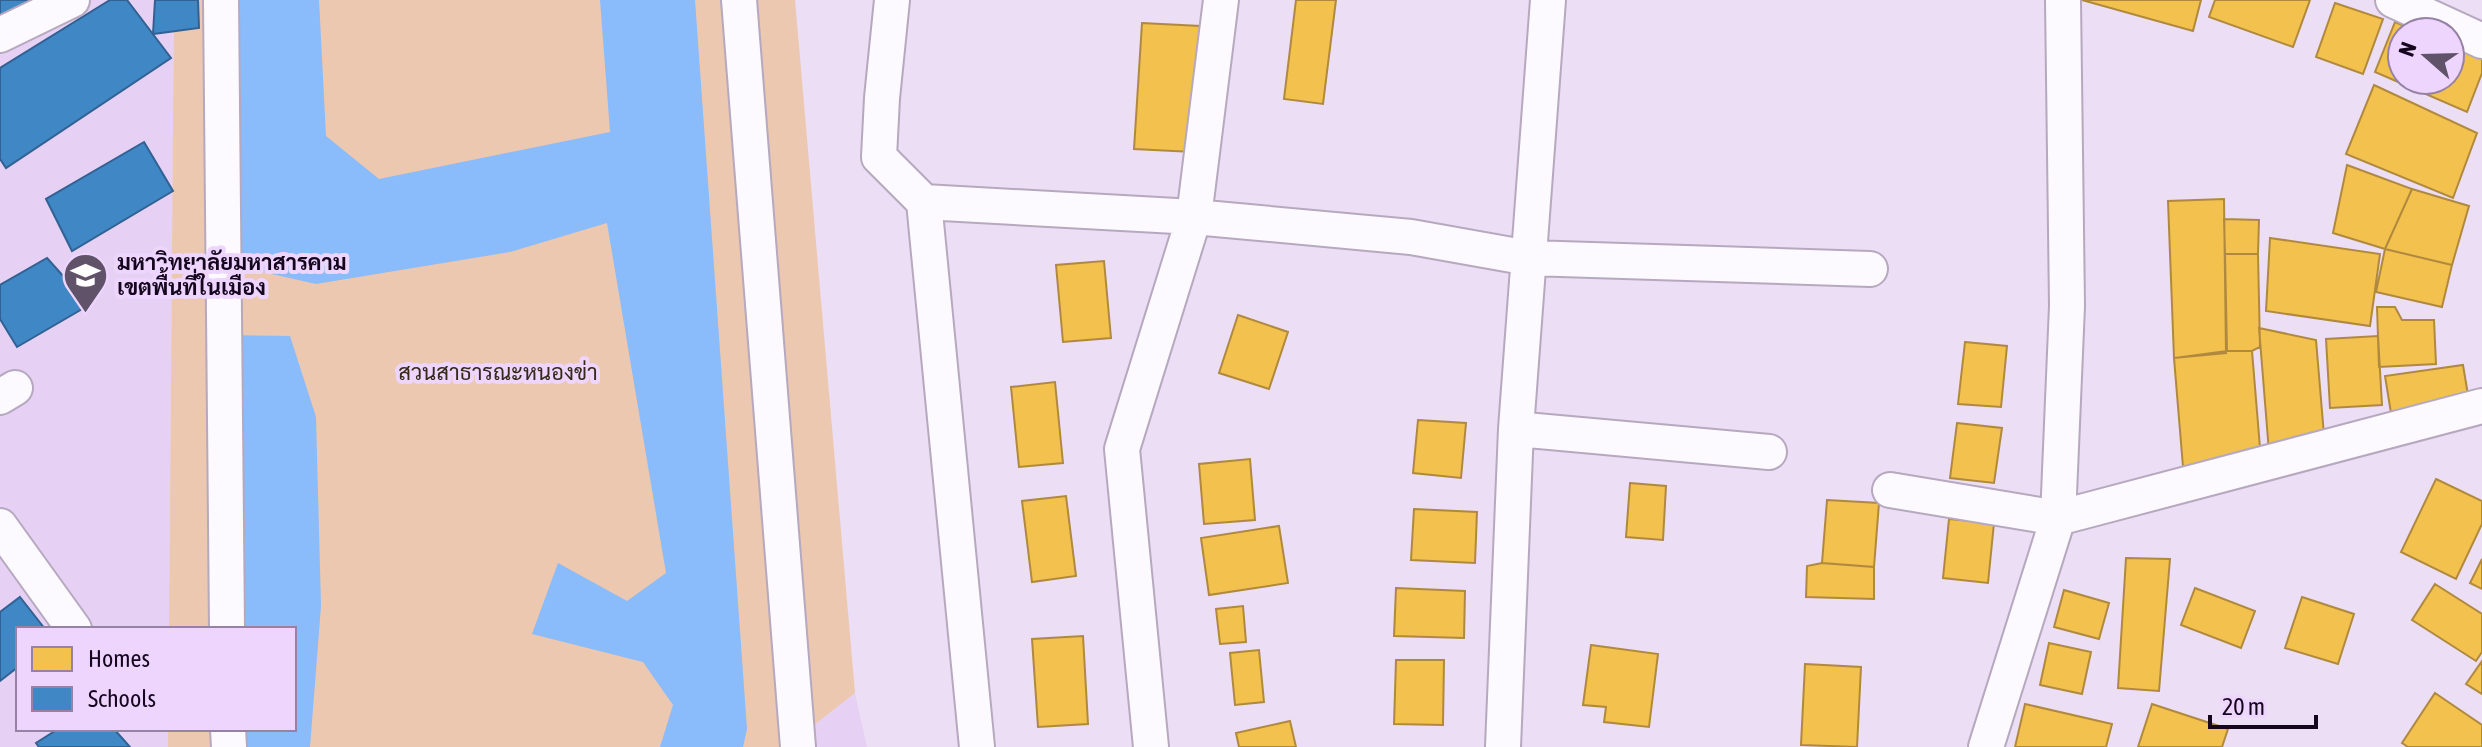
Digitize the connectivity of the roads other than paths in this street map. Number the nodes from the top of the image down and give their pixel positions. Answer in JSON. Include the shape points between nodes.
{"nodes":[{"id":1,"x":72,"y":0,"type":"edge"},
{"id":2,"x":221,"y":0,"type":"edge"},
{"id":3,"x":739,"y":0,"type":"edge"},
{"id":4,"x":892,"y":0,"type":"edge"},
{"id":5,"x":1221,"y":0,"type":"edge"},
{"id":6,"x":1548,"y":0,"type":"edge"},
{"id":7,"x":2063,"y":0,"type":"edge"},
{"id":8,"x":2393,"y":0,"type":"edge"},
{"id":9,"x":0,"y":35,"type":"edge"},
{"id":10,"x":2482,"y":41,"type":"edge"},
{"id":11,"x":924,"y":202,"type":"junction"},
{"id":12,"x":1194,"y":217,"type":"junction"},
{"id":13,"x":1529,"y":258,"type":"junction"},
{"id":14,"x":1870,"y":269,"type":"dead end"},
{"id":15,"x":2482,"y":406,"type":"edge"},
{"id":16,"x":1516,"y":429,"type":"junction"},
{"id":17,"x":1769,"y":452,"type":"dead end"},
{"id":18,"x":1890,"y":490,"type":"dead end"},
{"id":19,"x":2058,"y":518,"type":"junction"},
{"id":20,"x":0,"y":526,"type":"edge"},
{"id":21,"x":73,"y":627,"type":"edge"},
{"id":22,"x":227,"y":627,"type":"edge"},
{"id":23,"x":798,"y":747,"type":"edge"},
{"id":24,"x":977,"y":747,"type":"edge"},
{"id":25,"x":1151,"y":747,"type":"edge"},
{"id":26,"x":1503,"y":747,"type":"edge"},
{"id":27,"x":1986,"y":747,"type":"edge"}],
"edges":[{"from":1,"to":9,"type":"street"},
{"from":2,"to":22,"type":"street"},
{"from":3,"to":23,"type":"street"},
{"from":4,"to":11,"type":"street","via":[[879,157]]},
{"from":5,"to":12,"type":"street"},
{"from":6,"to":13,"type":"street"},
{"from":7,"to":19,"type":"street","via":[[2067,306]]},
{"from":8,"to":10,"type":"street"},
{"from":11,"to":12,"type":"street"},
{"from":11,"to":24,"type":"street"},
{"from":12,"to":13,"type":"street","via":[[1411,237]]},
{"from":12,"to":25,"type":"street","via":[[1122,449]]},
{"from":13,"to":14,"type":"street"},
{"from":13,"to":16,"type":"street"},
{"from":15,"to":19,"type":"street"},
{"from":16,"to":17,"type":"street"},
{"from":16,"to":26,"type":"street"},
{"from":18,"to":19,"type":"street"},
{"from":19,"to":27,"type":"street"},
{"from":20,"to":21,"type":"street"}]}
